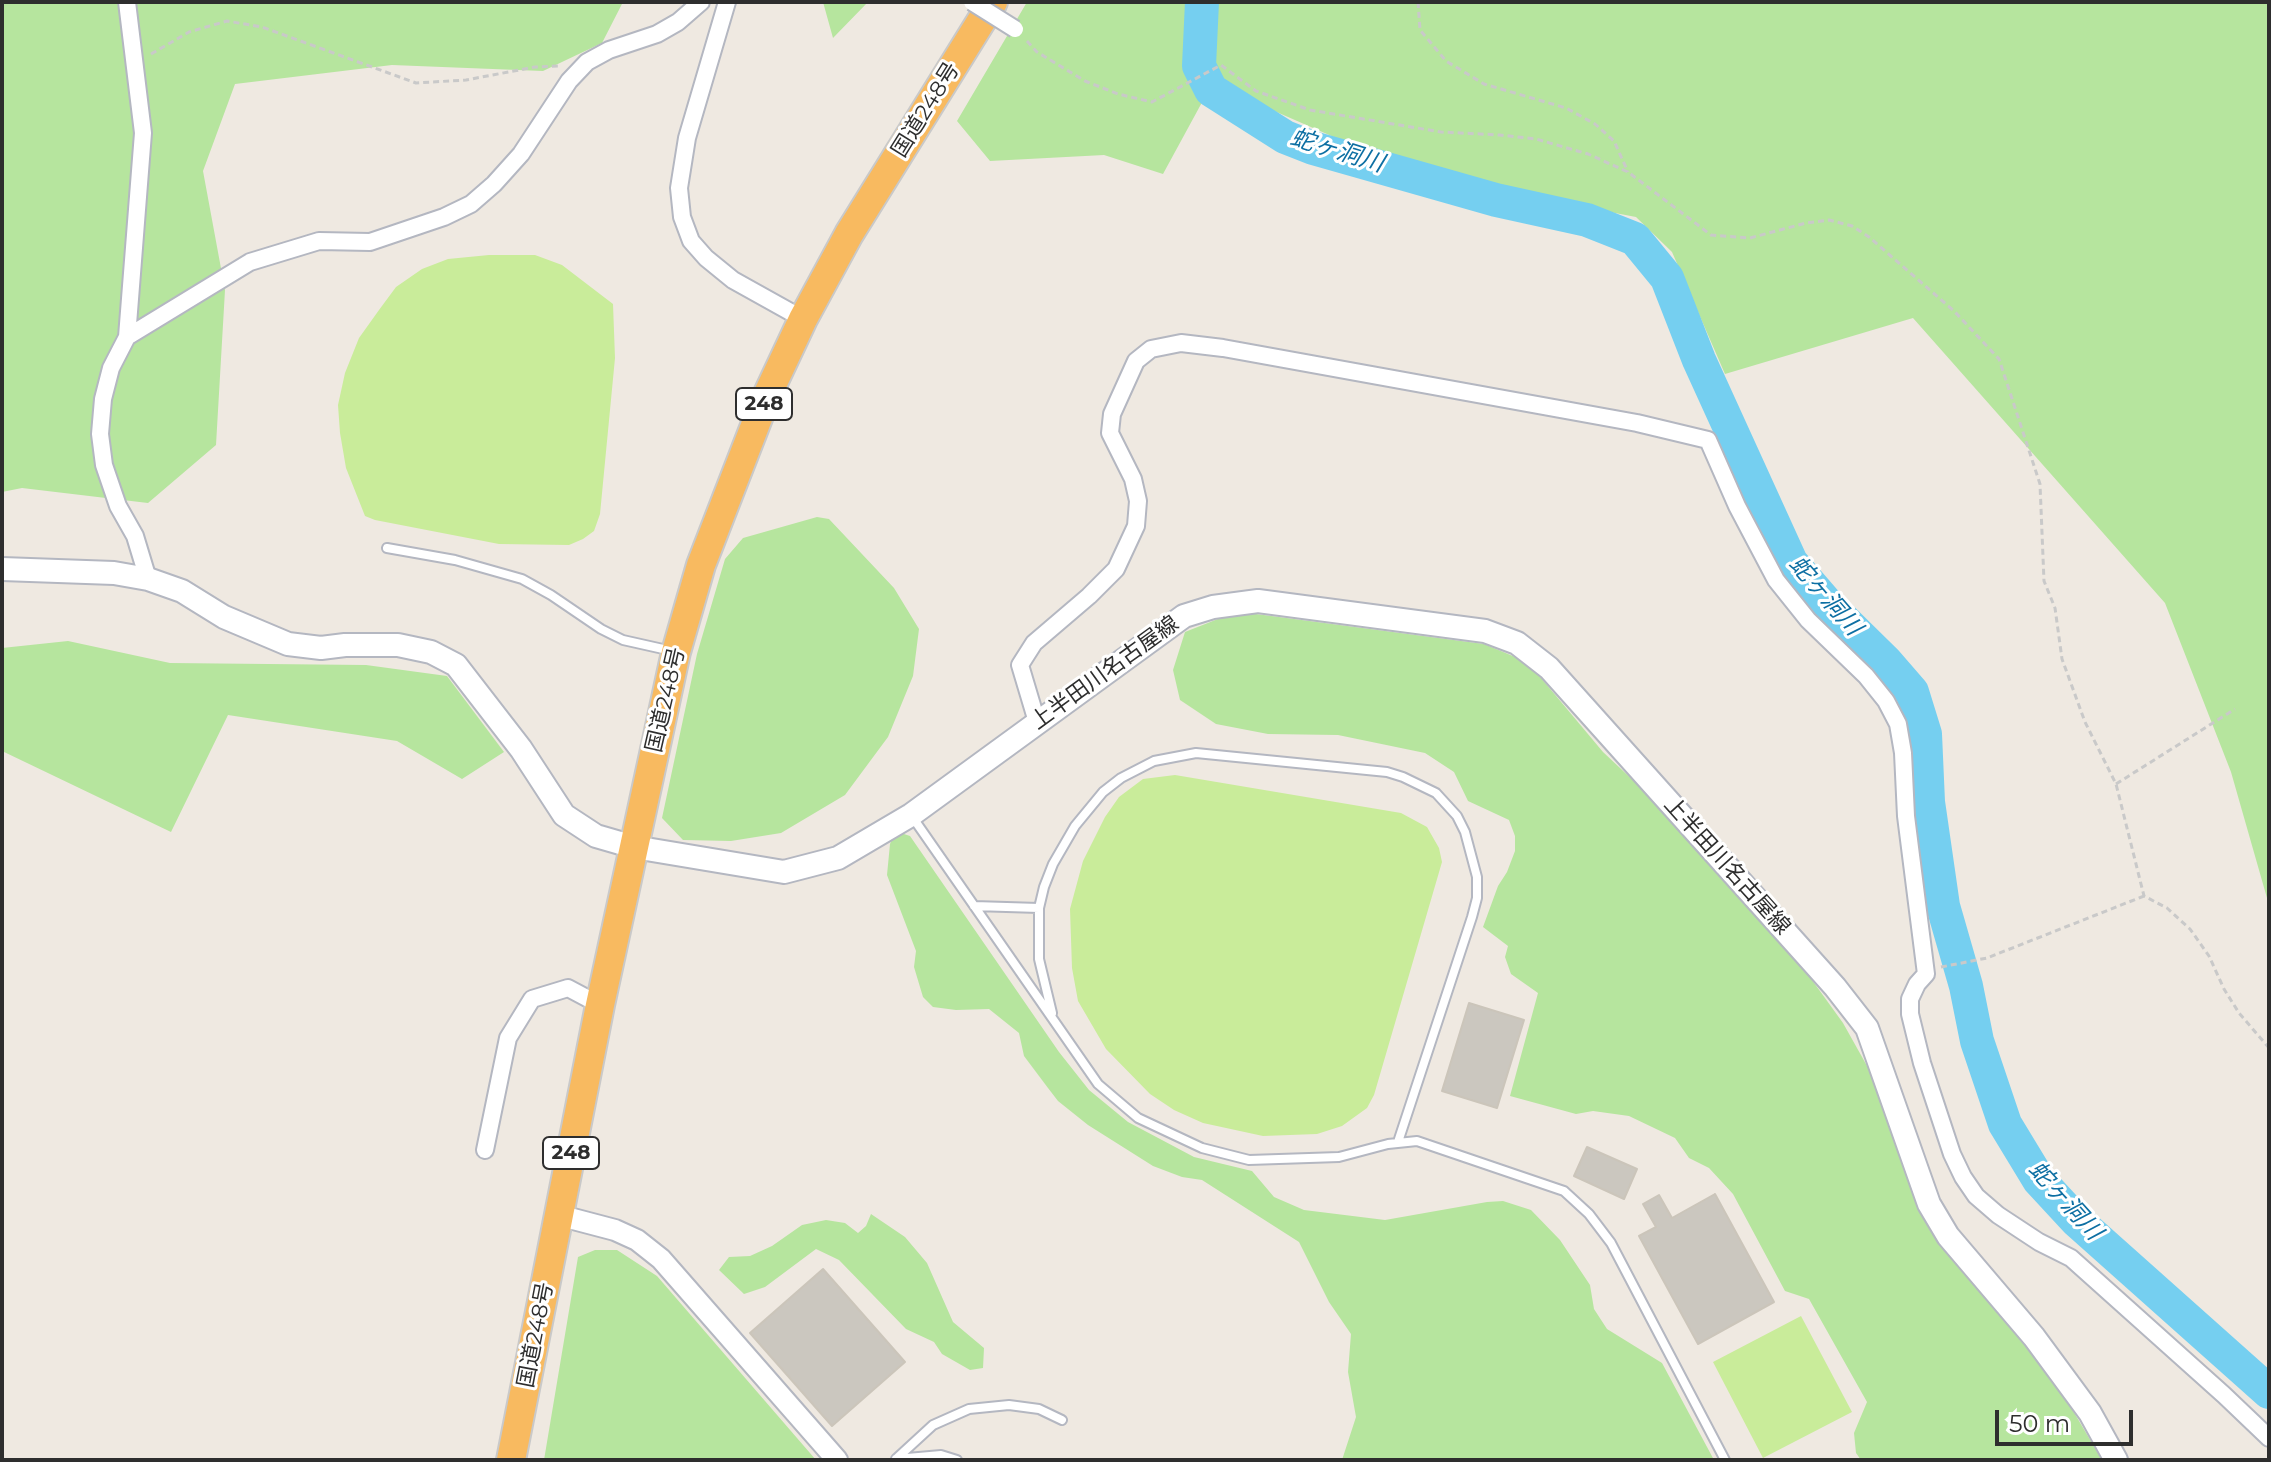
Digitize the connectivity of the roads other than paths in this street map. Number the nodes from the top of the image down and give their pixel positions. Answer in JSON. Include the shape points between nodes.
{"nodes":[{"id":1,"x":127,"y":2,"type":"edge"},
{"id":2,"x":701,"y":2,"type":"edge"},
{"id":3,"x":727,"y":2,"type":"edge"},
{"id":4,"x":972,"y":2,"type":"edge"},
{"id":5,"x":993,"y":2,"type":"edge"},
{"id":6,"x":1015,"y":29,"type":"road end"},
{"id":7,"x":803,"y":319,"type":"junction"},
{"id":8,"x":127,"y":337,"type":"junction"},
{"id":9,"x":387,"y":548,"type":"dead end"},
{"id":10,"x":2,"y":569,"type":"edge"},
{"id":11,"x":148,"y":579,"type":"junction"},
{"id":12,"x":676,"y":652,"type":"junction"},
{"id":13,"x":1037,"y":722,"type":"junction"},
{"id":14,"x":911,"y":815,"type":"junction"},
{"id":15,"x":634,"y":847,"type":"junction"},
{"id":16,"x":974,"y":906,"type":"junction"},
{"id":17,"x":1039,"y":908,"type":"junction"},
{"id":18,"x":600,"y":1005,"type":"junction"},
{"id":19,"x":1055,"y":1021,"type":"junction"},
{"id":20,"x":1398,"y":1142,"type":"junction"},
{"id":21,"x":485,"y":1150,"type":"dead end"},
{"id":22,"x":558,"y":1215,"type":"junction"},
{"id":23,"x":1062,"y":1420,"type":"dead end"},
{"id":24,"x":2269,"y":1438,"type":"edge"},
{"id":25,"x":511,"y":1460,"type":"edge"},
{"id":26,"x":837,"y":1460,"type":"edge"},
{"id":27,"x":896,"y":1460,"type":"edge"},
{"id":28,"x":957,"y":1460,"type":"edge"},
{"id":29,"x":1725,"y":1460,"type":"edge"},
{"id":30,"x":2116,"y":1460,"type":"edge"}],
"edges":[{"from":1,"to":8,"type":"street","via":[[143,133]]},
{"from":2,"to":8,"type":"street","via":[[657,34],[609,50],[584,66],[521,154],[471,204],[370,242],[319,241],[250,262]]},
{"from":3,"to":7,"type":"street","via":[[687,138],[679,188],[682,217],[691,241],[706,258],[733,280]]},
{"from":4,"to":6,"type":"street","bridge":true},
{"from":5,"to":7,"type":"highway","name":"国道248号","number":"248","via":[[849,234]]},
{"from":7,"to":12,"type":"highway","name":"国道248号","number":"248","via":[[721,510]]},
{"from":8,"to":11,"type":"street","via":[[111,368],[100,434],[104,465]]},
{"from":9,"to":12,"type":"lane","via":[[522,579],[623,640]]},
{"from":10,"to":11,"type":"main road","name":"上半田川名古屋線"},
{"from":11,"to":15,"type":"main road","name":"上半田川名古屋線","via":[[288,644],[398,645],[431,652],[456,665],[564,815],[596,836]]},
{"from":12,"to":15,"type":"highway","name":"国道248号","number":"248"},
{"from":13,"to":14,"type":"main road","name":"上半田川名古屋線"},
{"from":13,"to":24,"type":"street","via":[[1020,665],[1034,643],[1116,569],[1136,526],[1133,479],[1110,433],[1112,414],[1136,361],[1151,349],[1181,343],[1223,348],[1708,440],[1776,580],[1808,620],[1866,676],[1898,724],[1926,974],[1910,999],[1910,1014],[1963,1177],[1998,1215],[2071,1258]]},
{"from":13,"to":30,"type":"main road","name":"上半田川名古屋線","via":[[1184,616],[1213,607],[1258,601],[1485,631],[1517,643],[1549,668],[1867,1028],[1929,1204],[1948,1236],[2090,1413]]},
{"from":14,"to":15,"type":"main road","name":"上半田川名古屋線","via":[[838,858],[784,872]]},
{"from":14,"to":16,"type":"lane"},
{"from":15,"to":18,"type":"highway","name":"国道248号","number":"248"},
{"from":16,"to":17,"type":"lane"},
{"from":16,"to":19,"type":"lane"},
{"from":17,"to":19,"type":"lane","via":[[1039,959]]},
{"from":17,"to":20,"type":"lane","via":[[1053,864],[1075,826],[1103,792],[1154,761],[1196,753],[1387,772],[1436,793],[1465,832],[1477,898]]},
{"from":18,"to":21,"type":"street","via":[[568,988],[532,999],[508,1038]]},
{"from":18,"to":22,"type":"highway","name":"国道248号","number":"248"},
{"from":19,"to":20,"type":"lane","via":[[1098,1084],[1128,1110],[1202,1148],[1249,1160],[1339,1157]]},
{"from":20,"to":29,"type":"lane","via":[[1417,1141],[1564,1191],[1589,1214],[1611,1243]]},
{"from":22,"to":25,"type":"highway","name":"国道248号","number":"248"},
{"from":22,"to":26,"type":"street","via":[[615,1230],[661,1259]]},
{"from":23,"to":27,"type":"lane","via":[[1039,1409],[1009,1405],[969,1409],[933,1425]]},
{"from":27,"to":28,"type":"lane","via":[[941,1455]]}]}
